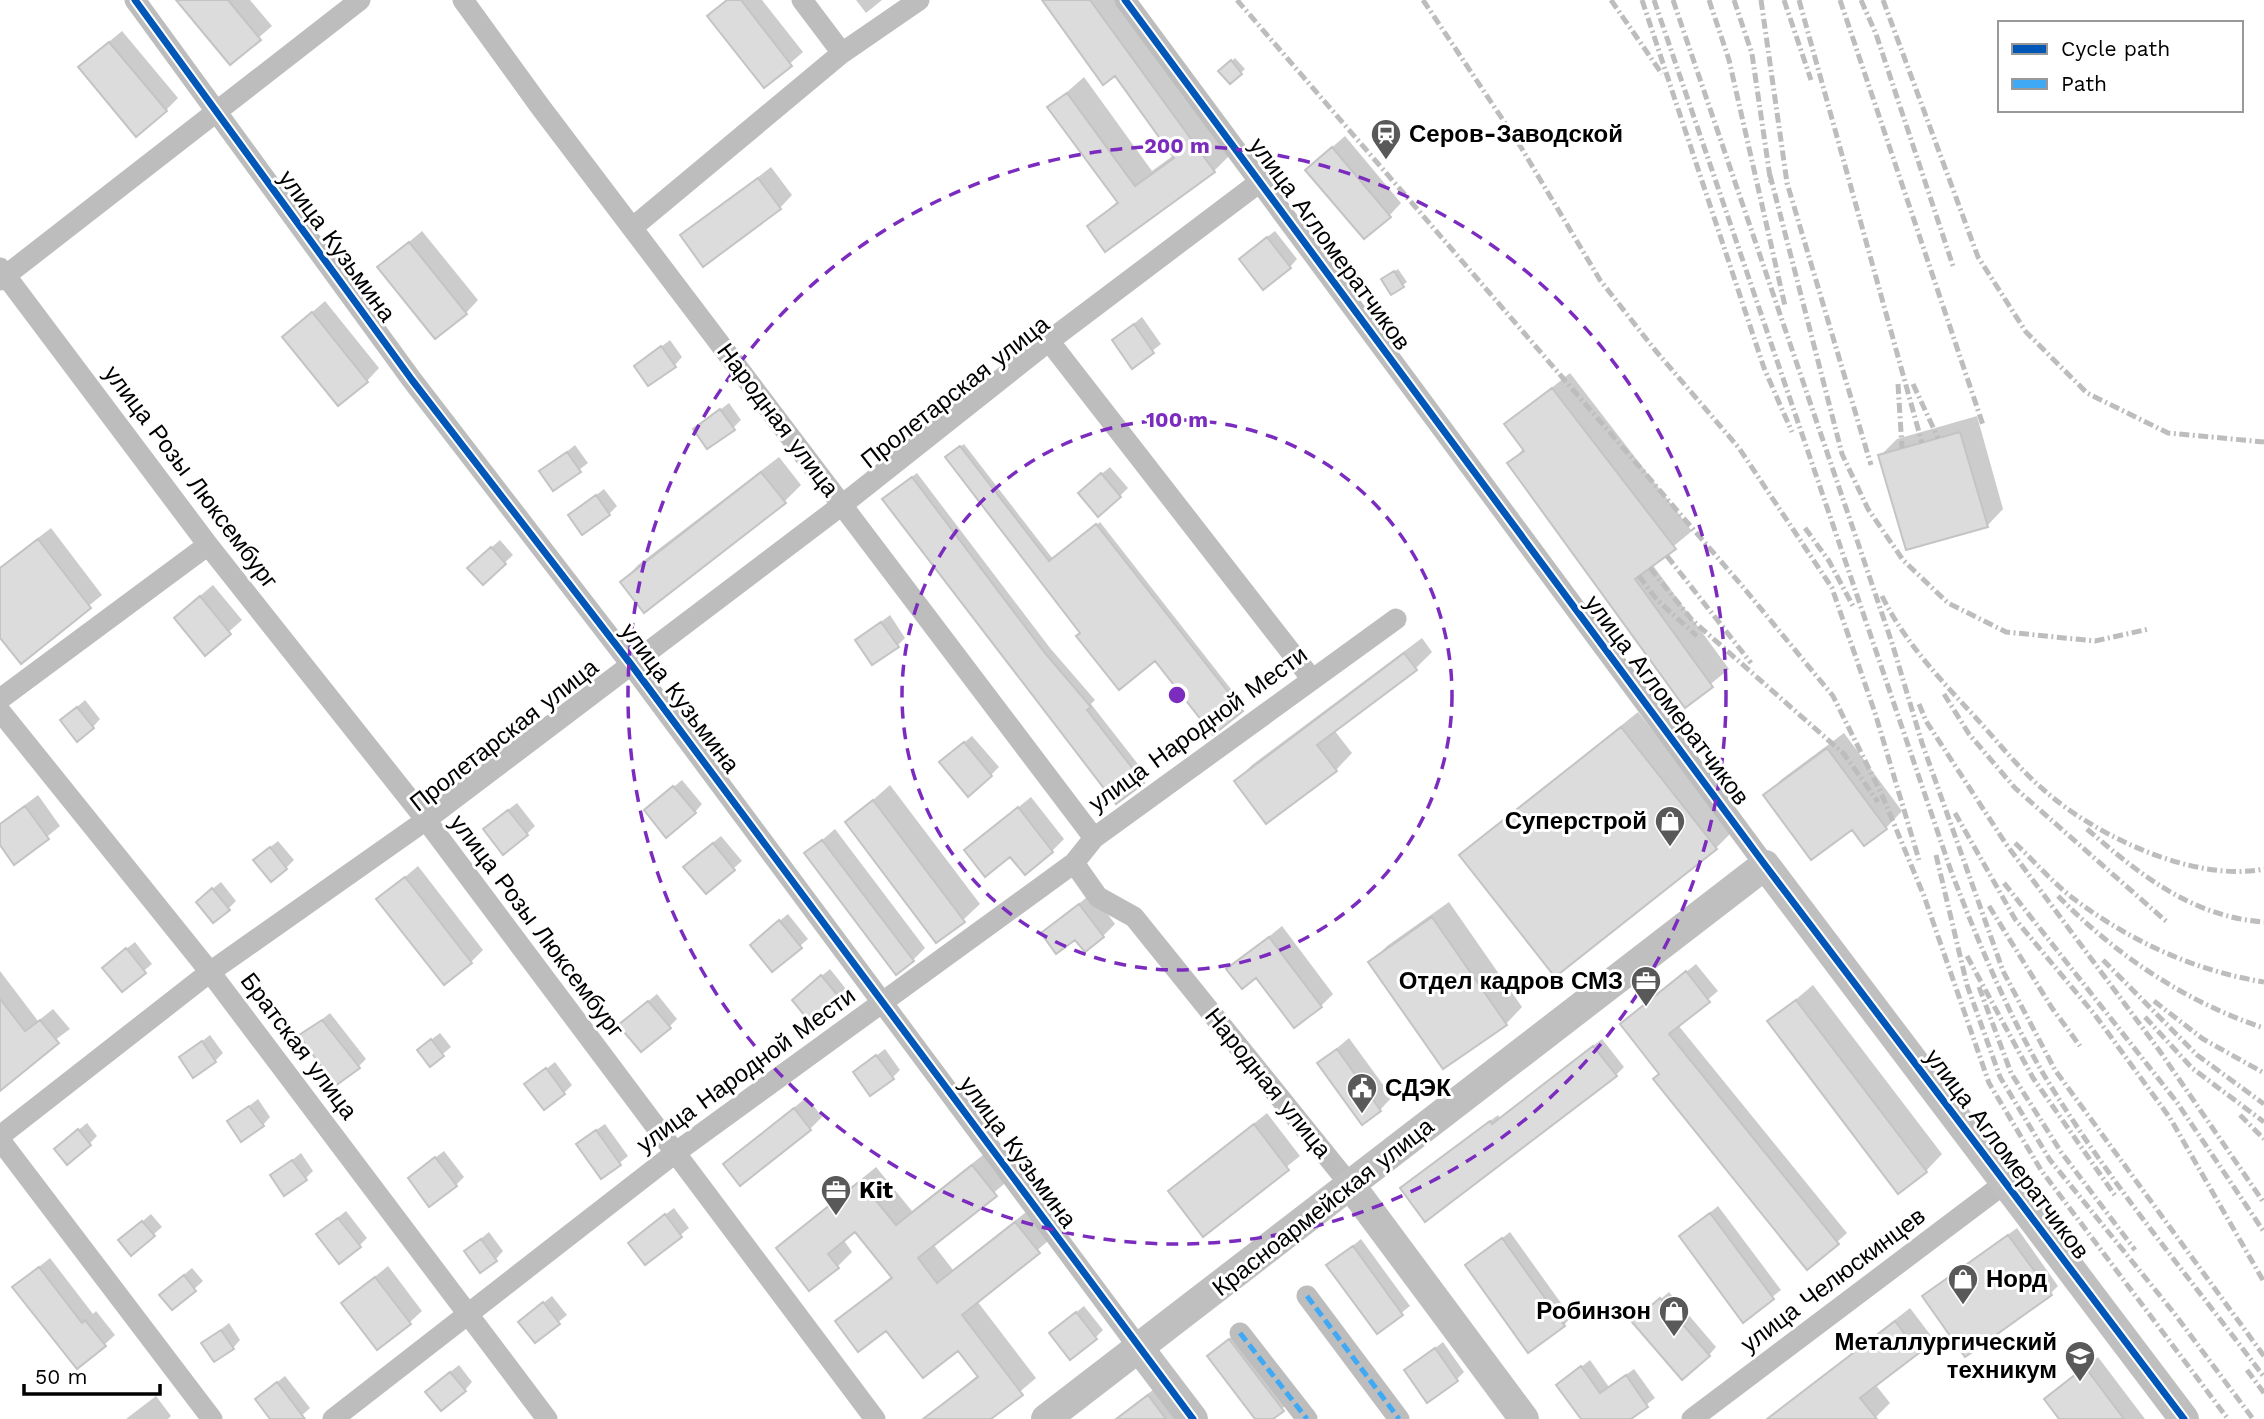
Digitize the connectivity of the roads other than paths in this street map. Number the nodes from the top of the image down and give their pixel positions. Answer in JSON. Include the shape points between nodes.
{"nodes":[{"id":1,"x":135,"y":0,"type":"edge"},
{"id":2,"x":360,"y":0,"type":"edge"},
{"id":3,"x":463,"y":0,"type":"edge"},
{"id":4,"x":802,"y":0,"type":"edge"},
{"id":5,"x":919,"y":0,"type":"edge"},
{"id":6,"x":1125,"y":0,"type":"edge"},
{"id":7,"x":842,"y":53,"type":"junction"},
{"id":8,"x":214,"y":111,"type":"junction"},
{"id":9,"x":1261,"y":181,"type":"junction"},
{"id":10,"x":632,"y":228,"type":"junction"},
{"id":11,"x":2,"y":275,"type":"edge"},
{"id":12,"x":1049,"y":341,"type":"junction"},
{"id":13,"x":842,"y":505,"type":"junction"},
{"id":14,"x":208,"y":545,"type":"junction"},
{"id":15,"x":1396,"y":620,"type":"dead end"},
{"id":16,"x":630,"y":663,"type":"junction"},
{"id":17,"x":1311,"y":678,"type":"junction"},
{"id":18,"x":0,"y":699,"type":"edge"},
{"id":19,"x":0,"y":711,"type":"edge"},
{"id":20,"x":426,"y":820,"type":"junction"},
{"id":21,"x":1094,"y":838,"type":"junction"},
{"id":22,"x":1074,"y":863,"type":"junction"},
{"id":23,"x":1765,"y":865,"type":"junction"},
{"id":24,"x":211,"y":972,"type":"junction"},
{"id":25,"x":884,"y":1002,"type":"junction"},
{"id":26,"x":0,"y":1138,"type":"edge"},
{"id":27,"x":675,"y":1153,"type":"junction"},
{"id":28,"x":2005,"y":1183,"type":"junction"},
{"id":29,"x":1350,"y":1186,"type":"junction"},
{"id":30,"x":1307,"y":1296,"type":"dead end"},
{"id":31,"x":469,"y":1316,"type":"junction"},
{"id":32,"x":1240,"y":1333,"type":"dead end"},
{"id":33,"x":1139,"y":1348,"type":"junction"},
{"id":34,"x":212,"y":1419,"type":"edge"},
{"id":35,"x":333,"y":1419,"type":"edge"},
{"id":36,"x":547,"y":1419,"type":"edge"},
{"id":37,"x":874,"y":1419,"type":"edge"},
{"id":38,"x":1046,"y":1419,"type":"edge"},
{"id":39,"x":1193,"y":1419,"type":"edge"},
{"id":40,"x":1307,"y":1419,"type":"edge"},
{"id":41,"x":1399,"y":1419,"type":"edge"},
{"id":42,"x":1524,"y":1419,"type":"edge"},
{"id":43,"x":1692,"y":1419,"type":"edge"},
{"id":44,"x":2183,"y":1419,"type":"edge"}],
"edges":[{"from":1,"to":8,"type":"street","name":"улица Кузьмина"},
{"from":2,"to":8,"type":"street"},
{"from":3,"to":10,"type":"street","name":"Народная улица"},
{"from":4,"to":7,"type":"street"},
{"from":5,"to":7,"type":"street"},
{"from":6,"to":9,"type":"street","name":"улица Агломератчиков"},
{"from":7,"to":10,"type":"street"},
{"from":8,"to":11,"type":"street"},
{"from":8,"to":16,"type":"street","name":"улица Кузьмина","via":[[412,380]]},
{"from":9,"to":12,"type":"street","name":"Пролетарская улица"},
{"from":9,"to":23,"type":"street","name":"улица Агломератчиков"},
{"from":10,"to":13,"type":"street","name":"Народная улица"},
{"from":11,"to":14,"type":"street","name":"улица Розы Люксембург"},
{"from":12,"to":13,"type":"street","name":"Пролетарская улица"},
{"from":12,"to":17,"type":"street"},
{"from":13,"to":16,"type":"street","name":"Пролетарская улица"},
{"from":13,"to":21,"type":"street","name":"Народная улица"},
{"from":14,"to":18,"type":"street"},
{"from":14,"to":20,"type":"street","name":"улица Розы Люксембург"},
{"from":15,"to":17,"type":"street","name":"улица Народной Мести"},
{"from":16,"to":20,"type":"street","name":"Пролетарская улица"},
{"from":16,"to":25,"type":"street","name":"улица Кузьмина"},
{"from":17,"to":21,"type":"street","name":"улица Народной Мести"},
{"from":19,"to":24,"type":"street","name":"Братская улица"},
{"from":20,"to":24,"type":"street","name":"Пролетарская улица"},
{"from":20,"to":27,"type":"street","name":"улица Розы Люксембург"},
{"from":21,"to":22,"type":"street","name":"улица Народной Мести"},
{"from":22,"to":25,"type":"street","name":"улица Народной Мести"},
{"from":22,"to":29,"type":"street","name":"Народная улица","via":[[1098,897],[1134,917]]},
{"from":23,"to":28,"type":"street","name":"улица Агломератчиков"},
{"from":23,"to":29,"type":"street","name":"Красноармейская улица"},
{"from":24,"to":26,"type":"street","name":"Пролетарская улица"},
{"from":24,"to":31,"type":"street","name":"Братская улица"},
{"from":25,"to":27,"type":"street","name":"улица Народной Мести"},
{"from":25,"to":33,"type":"street","name":"улица Кузьмина"},
{"from":26,"to":34,"type":"street"},
{"from":27,"to":31,"type":"street","name":"улица Народной Мести"},
{"from":27,"to":37,"type":"street","name":"улица Розы Люксембург"},
{"from":28,"to":43,"type":"street","name":"улица Челюскинцев"},
{"from":28,"to":44,"type":"street","name":"улица Агломератчиков"},
{"from":29,"to":33,"type":"street","name":"Красноармейская улица"},
{"from":29,"to":42,"type":"street","name":"Народная улица"},
{"from":30,"to":41,"type":"street"},
{"from":31,"to":35,"type":"street","name":"улица Народной Мести"},
{"from":31,"to":36,"type":"street","name":"Братская улица"},
{"from":32,"to":40,"type":"street"},
{"from":33,"to":38,"type":"street","name":"Красноармейская улица"},
{"from":33,"to":39,"type":"street","name":"улица Кузьмина"}]}
